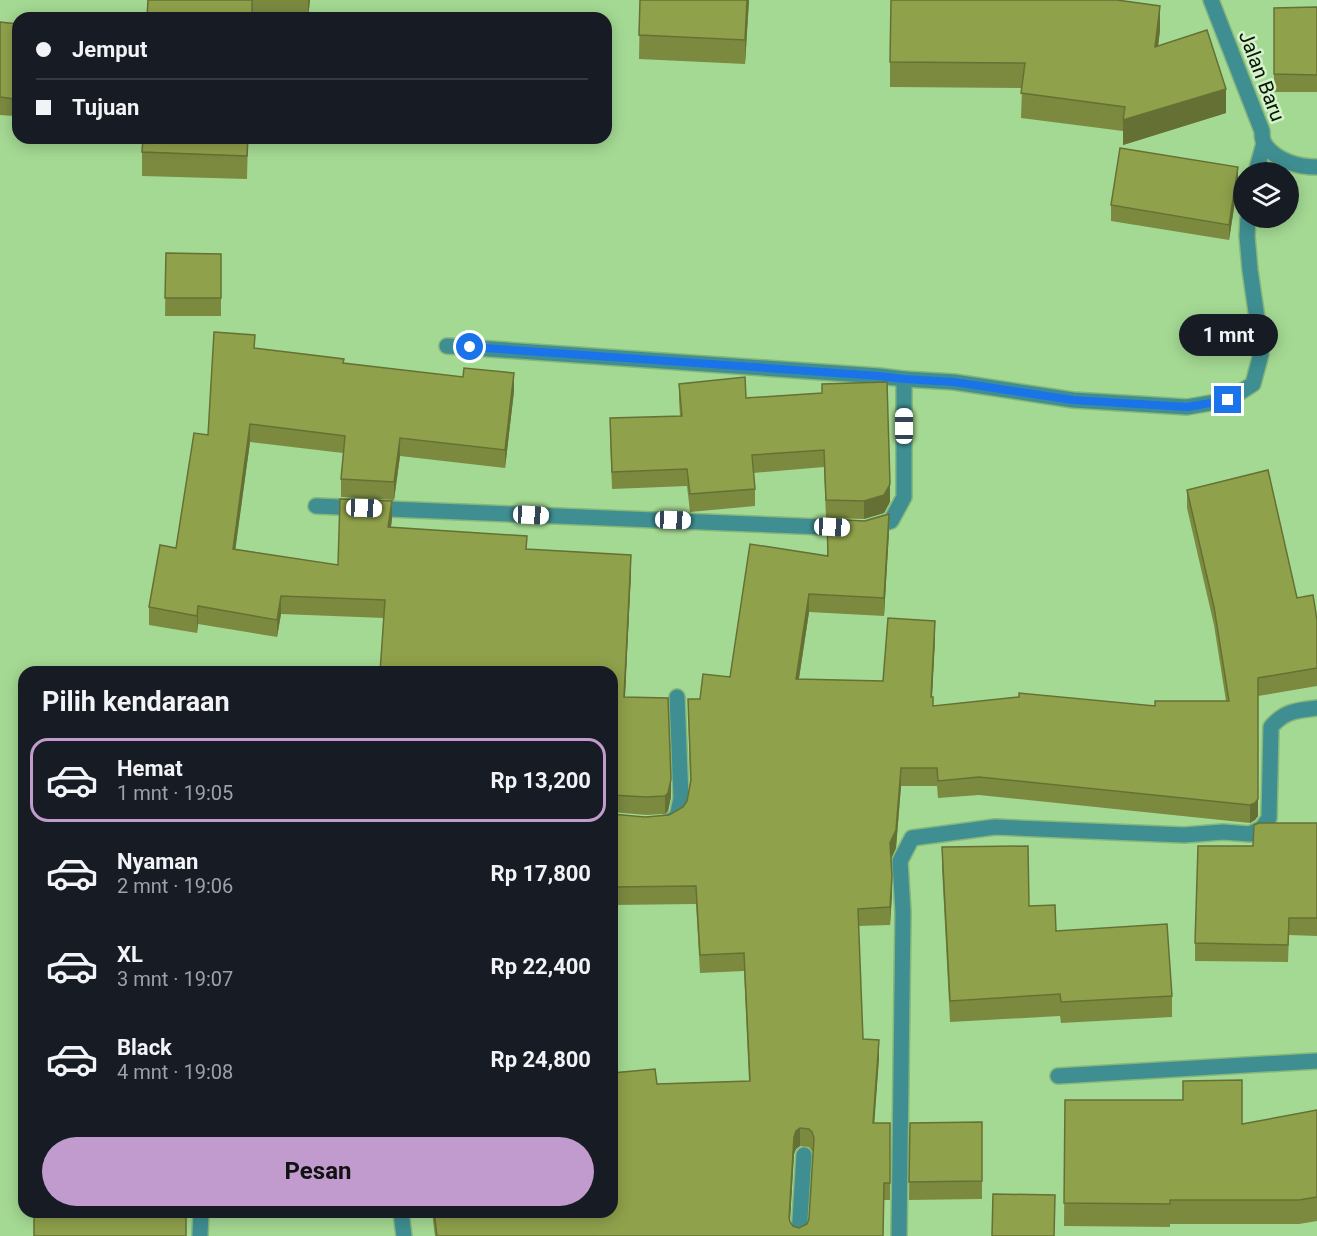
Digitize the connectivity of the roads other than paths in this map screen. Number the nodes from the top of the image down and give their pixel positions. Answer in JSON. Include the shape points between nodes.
{"nodes":[{"id":1,"x":1211,"y":0,"type":"edge"},
{"id":2,"x":1264,"y":143,"type":"junction"},
{"id":3,"x":1259,"y":162,"type":"edge"},
{"id":4,"x":1317,"y":167,"type":"edge"},
{"id":5,"x":1247,"y":228,"type":"edge"},
{"id":6,"x":447,"y":346,"type":"dead end"},
{"id":7,"x":904,"y":379,"type":"junction"},
{"id":8,"x":316,"y":506,"type":"dead end"},
{"id":9,"x":677,"y":697,"type":"dead end"},
{"id":10,"x":1317,"y":708,"type":"edge"},
{"id":11,"x":646,"y":825,"type":"edge"},
{"id":12,"x":1317,"y":1061,"type":"edge"},
{"id":13,"x":1058,"y":1076,"type":"dead end"},
{"id":14,"x":804,"y":1155,"type":"dead end"},
{"id":15,"x":201,"y":1218,"type":"edge"},
{"id":16,"x":402,"y":1218,"type":"edge"},
{"id":17,"x":200,"y":1236,"type":"edge"},
{"id":18,"x":404,"y":1236,"type":"edge"},
{"id":19,"x":799,"y":1236,"type":"edge"},
{"id":20,"x":899,"y":1236,"type":"edge"}],
"edges":[{"from":1,"to":2,"type":"street","name":"Jalan Baru"},
{"from":2,"to":3,"type":"street"},
{"from":2,"to":4,"type":"street","name":"Jalan Baru","via":[[1281,160]]},
{"from":5,"to":7,"type":"street","via":[[1261,354],[1253,384],[1228,400],[1187,407],[1073,400],[954,382]]},
{"from":6,"to":7,"type":"street"},
{"from":7,"to":8,"type":"street","via":[[904,497],[891,521],[865,529]]},
{"from":9,"to":11,"type":"street","via":[[681,798],[676,817],[668,823]]},
{"from":10,"to":20,"type":"street","via":[[1294,710],[1278,718],[1271,727],[1269,818],[1262,828],[1250,834],[1184,836],[995,827],[912,838],[900,861],[903,912]]},
{"from":12,"to":13,"type":"street"},
{"from":14,"to":19,"type":"street"},
{"from":15,"to":17,"type":"street"},
{"from":16,"to":18,"type":"street"}]}
